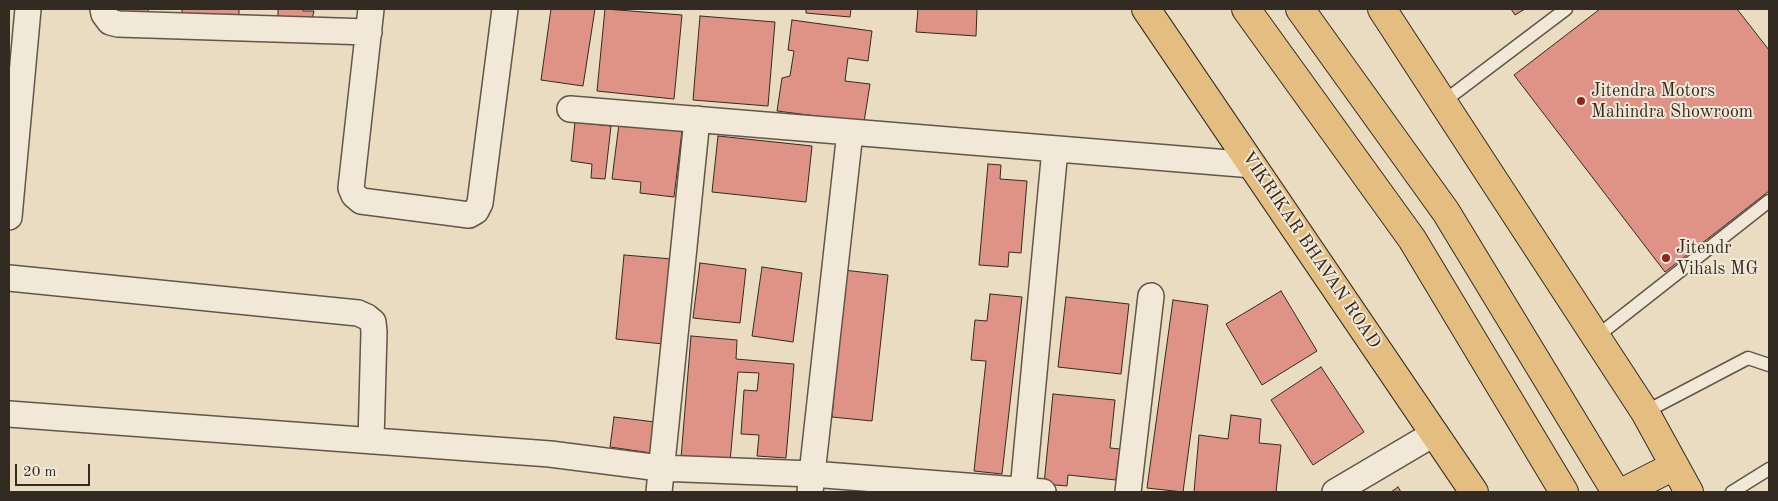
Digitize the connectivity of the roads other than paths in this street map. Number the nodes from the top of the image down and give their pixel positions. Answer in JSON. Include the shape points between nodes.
{"nodes":[{"id":1,"x":28,"y":9,"type":"edge"},
{"id":2,"x":103,"y":9,"type":"edge"},
{"id":3,"x":505,"y":9,"type":"edge"},
{"id":4,"x":1146,"y":9,"type":"edge"},
{"id":5,"x":1246,"y":9,"type":"edge"},
{"id":6,"x":1300,"y":9,"type":"edge"},
{"id":7,"x":1382,"y":9,"type":"edge"},
{"id":8,"x":1566,"y":9,"type":"edge"},
{"id":9,"x":370,"y":20,"type":"edge"},
{"id":10,"x":1443,"y":102,"type":"junction"},
{"id":11,"x":14,"y":109,"type":"edge"},
{"id":12,"x":570,"y":109,"type":"dead end"},
{"id":13,"x":697,"y":119,"type":"junction"},
{"id":14,"x":850,"y":132,"type":"junction"},
{"id":15,"x":1055,"y":149,"type":"junction"},
{"id":16,"x":1253,"y":165,"type":"junction"},
{"id":17,"x":1769,"y":201,"type":"edge"},
{"id":18,"x":9,"y":218,"type":"edge"},
{"id":19,"x":9,"y":278,"type":"edge"},
{"id":20,"x":1151,"y":296,"type":"dead end"},
{"id":21,"x":1596,"y":337,"type":"junction"},
{"id":22,"x":1769,"y":365,"type":"edge"},
{"id":23,"x":1645,"y":412,"type":"junction"},
{"id":24,"x":9,"y":414,"type":"edge"},
{"id":25,"x":1435,"y":433,"type":"junction"},
{"id":26,"x":371,"y":441,"type":"junction"},
{"id":27,"x":1674,"y":466,"type":"junction"},
{"id":28,"x":660,"y":468,"type":"junction"},
{"id":29,"x":1769,"y":470,"type":"edge"},
{"id":30,"x":811,"y":483,"type":"edge"},
{"id":31,"x":929,"y":488,"type":"edge"},
{"id":32,"x":1033,"y":491,"type":"edge"},
{"id":33,"x":659,"y":492,"type":"edge"},
{"id":34,"x":1128,"y":492,"type":"edge"},
{"id":35,"x":1335,"y":492,"type":"edge"},
{"id":36,"x":1474,"y":492,"type":"edge"},
{"id":37,"x":1564,"y":492,"type":"edge"},
{"id":38,"x":1616,"y":492,"type":"edge"},
{"id":39,"x":1624,"y":492,"type":"edge"},
{"id":40,"x":1689,"y":492,"type":"edge"},
{"id":41,"x":1732,"y":492,"type":"edge"}],
"edges":[{"from":1,"to":11,"type":"street"},
{"from":2,"to":9,"type":"street","via":[[110,22],[118,24]]},
{"from":3,"to":9,"type":"street","via":[[480,203],[476,212],[469,215],[361,201],[354,195],[351,188]]},
{"from":4,"to":16,"type":"main road","name":"VIKRIKAR BHAVAN ROAD"},
{"from":5,"to":37,"type":"main road","via":[[1412,240]]},
{"from":6,"to":38,"type":"main road","via":[[1446,212]]},
{"from":7,"to":10,"type":"main road"},
{"from":8,"to":10,"type":"lane"},
{"from":10,"to":21,"type":"main road"},
{"from":11,"to":18,"type":"street"},
{"from":12,"to":13,"type":"street"},
{"from":13,"to":14,"type":"street"},
{"from":13,"to":28,"type":"street"},
{"from":14,"to":15,"type":"street"},
{"from":14,"to":30,"type":"street"},
{"from":15,"to":16,"type":"street"},
{"from":15,"to":32,"type":"street"},
{"from":16,"to":25,"type":"main road","name":"VIKRIKAR BHAVAN ROAD"},
{"from":17,"to":21,"type":"lane"},
{"from":19,"to":26,"type":"street","via":[[368,317],[373,322],[374,332]]},
{"from":20,"to":34,"type":"street"},
{"from":21,"to":23,"type":"main road"},
{"from":22,"to":23,"type":"lane","via":[[1748,358]]},
{"from":23,"to":27,"type":"main road"},
{"from":24,"to":26,"type":"street"},
{"from":25,"to":35,"type":"street"},
{"from":25,"to":36,"type":"main road","name":"VIKRIKAR BHAVAN ROAD"},
{"from":26,"to":28,"type":"street","via":[[550,454]]},
{"from":27,"to":39,"type":"main road"},
{"from":27,"to":40,"type":"main road"},
{"from":28,"to":30,"type":"street"},
{"from":28,"to":33,"type":"street"},
{"from":29,"to":41,"type":"lane"},
{"from":30,"to":31,"type":"street"},
{"from":31,"to":32,"type":"street"}]}
